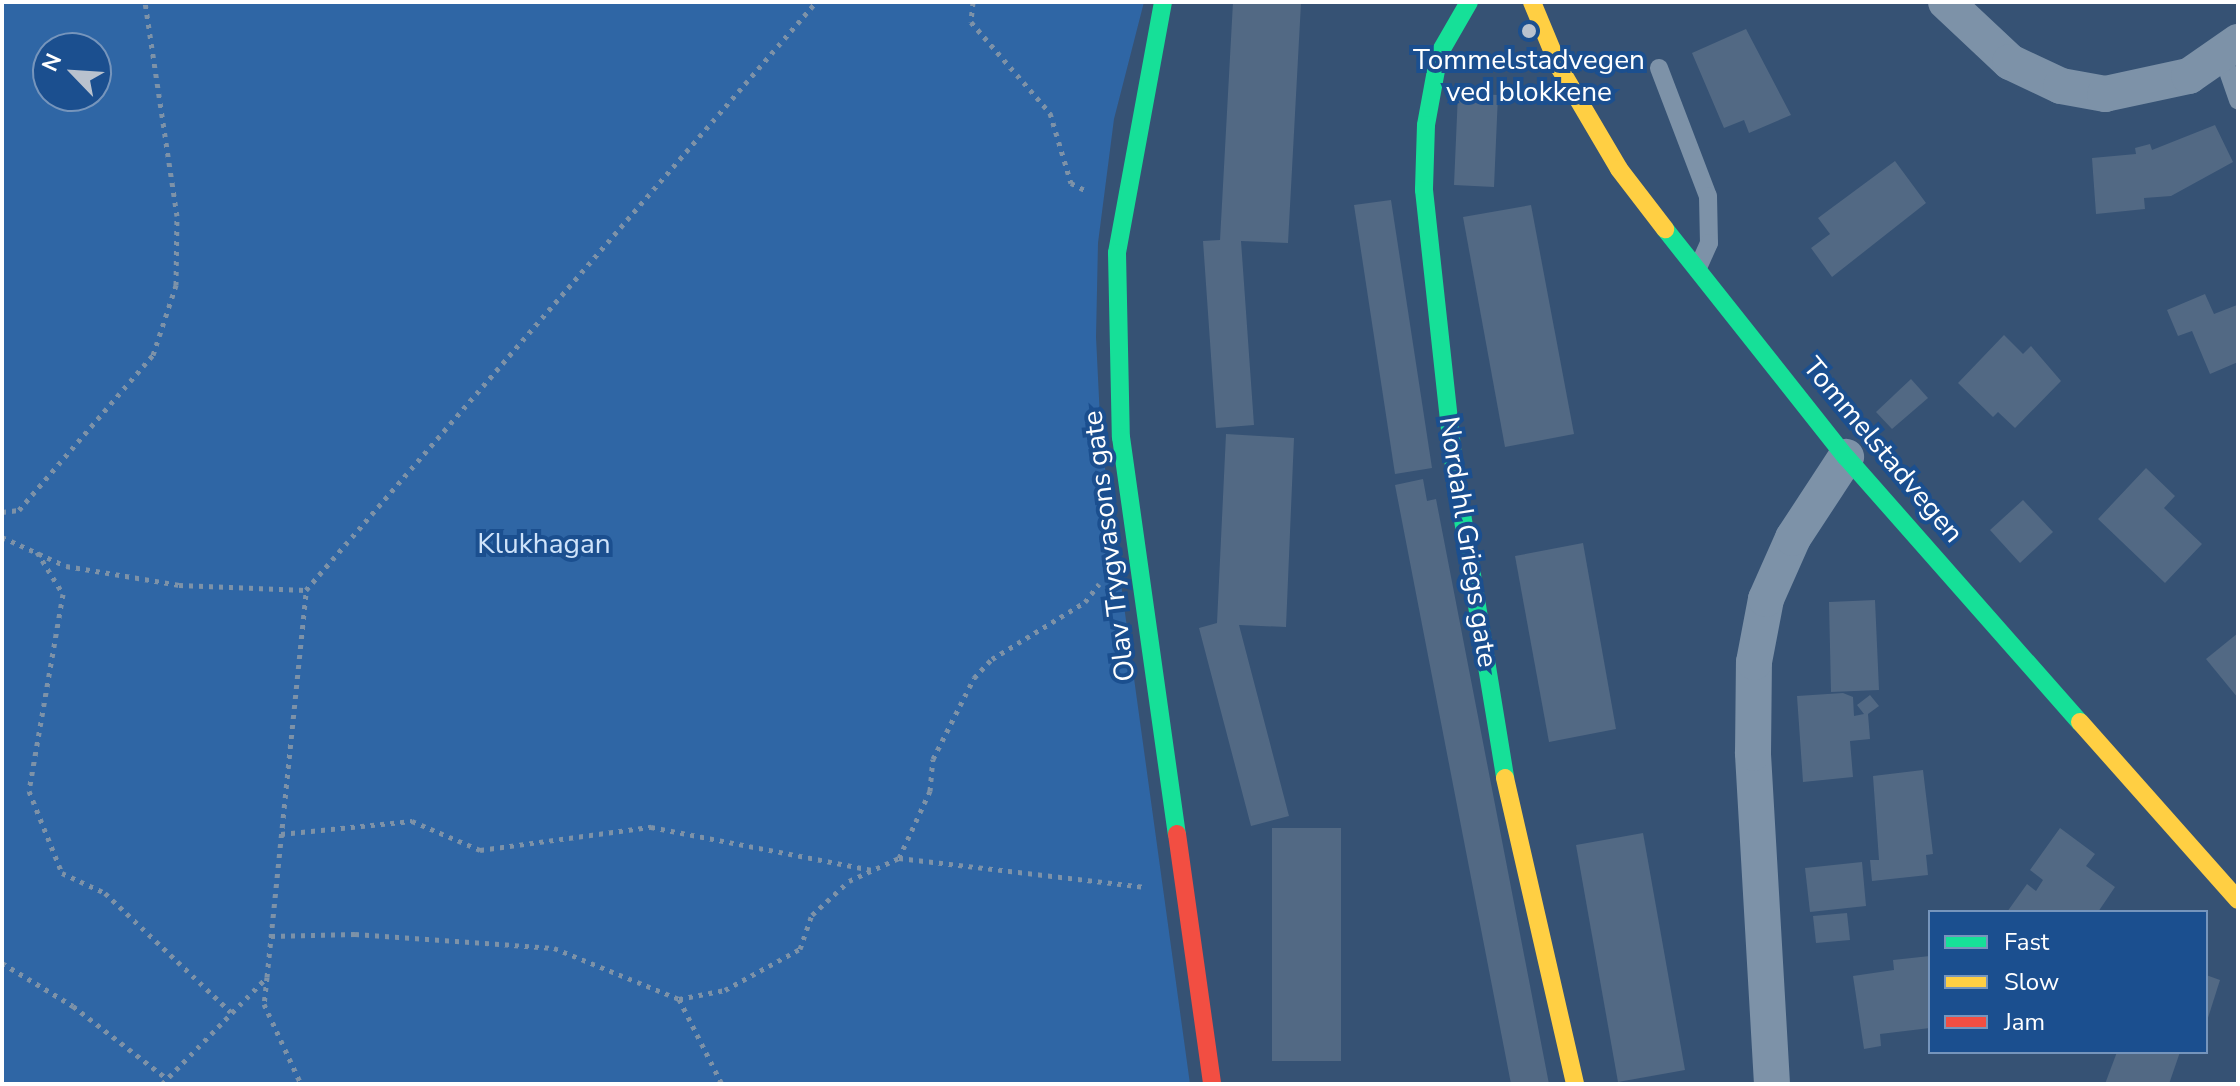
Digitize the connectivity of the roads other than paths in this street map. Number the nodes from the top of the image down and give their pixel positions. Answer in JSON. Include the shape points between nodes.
{"nodes":[{"id":1,"x":1163,"y":2,"type":"edge"},
{"id":2,"x":1469,"y":2,"type":"edge"},
{"id":3,"x":1532,"y":2,"type":"edge"},
{"id":4,"x":1946,"y":2,"type":"edge"},
{"id":5,"x":2230,"y":49,"type":"edge"},
{"id":6,"x":1659,"y":68,"type":"dead end"},
{"id":7,"x":2238,"y":100,"type":"edge"},
{"id":8,"x":1697,"y":271,"type":"junction"},
{"id":9,"x":1846,"y":457,"type":"junction"},
{"id":10,"x":2238,"y":900,"type":"edge"},
{"id":11,"x":1212,"y":1084,"type":"edge"},
{"id":12,"x":1575,"y":1084,"type":"edge"},
{"id":13,"x":1772,"y":1084,"type":"edge"}],
"edges":[{"from":1,"to":11,"type":"street","name":"Olav Trygvasons gate","via":[[1117,253],[1121,437],[1136,574]]},
{"from":2,"to":12,"type":"street","name":"Nordahl Griegs gate","via":[[1439,54],[1424,190],[1453,459],[1509,804]]},
{"from":3,"to":8,"type":"street","name":"Tommelstadvegen","via":[[1559,67],[1619,169]]},
{"from":4,"to":5,"type":"street","via":[[2010,62],[2061,86],[2105,94],[2189,76]]},
{"from":5,"to":7,"type":"lane"},
{"from":6,"to":8,"type":"lane","via":[[1708,196],[1709,243]]},
{"from":8,"to":9,"type":"street","name":"Tommelstadvegen"},
{"from":9,"to":10,"type":"street","name":"Tommelstadvegen"},
{"from":9,"to":13,"type":"street","via":[[1793,538],[1766,599],[1754,662],[1753,753]]}]}
